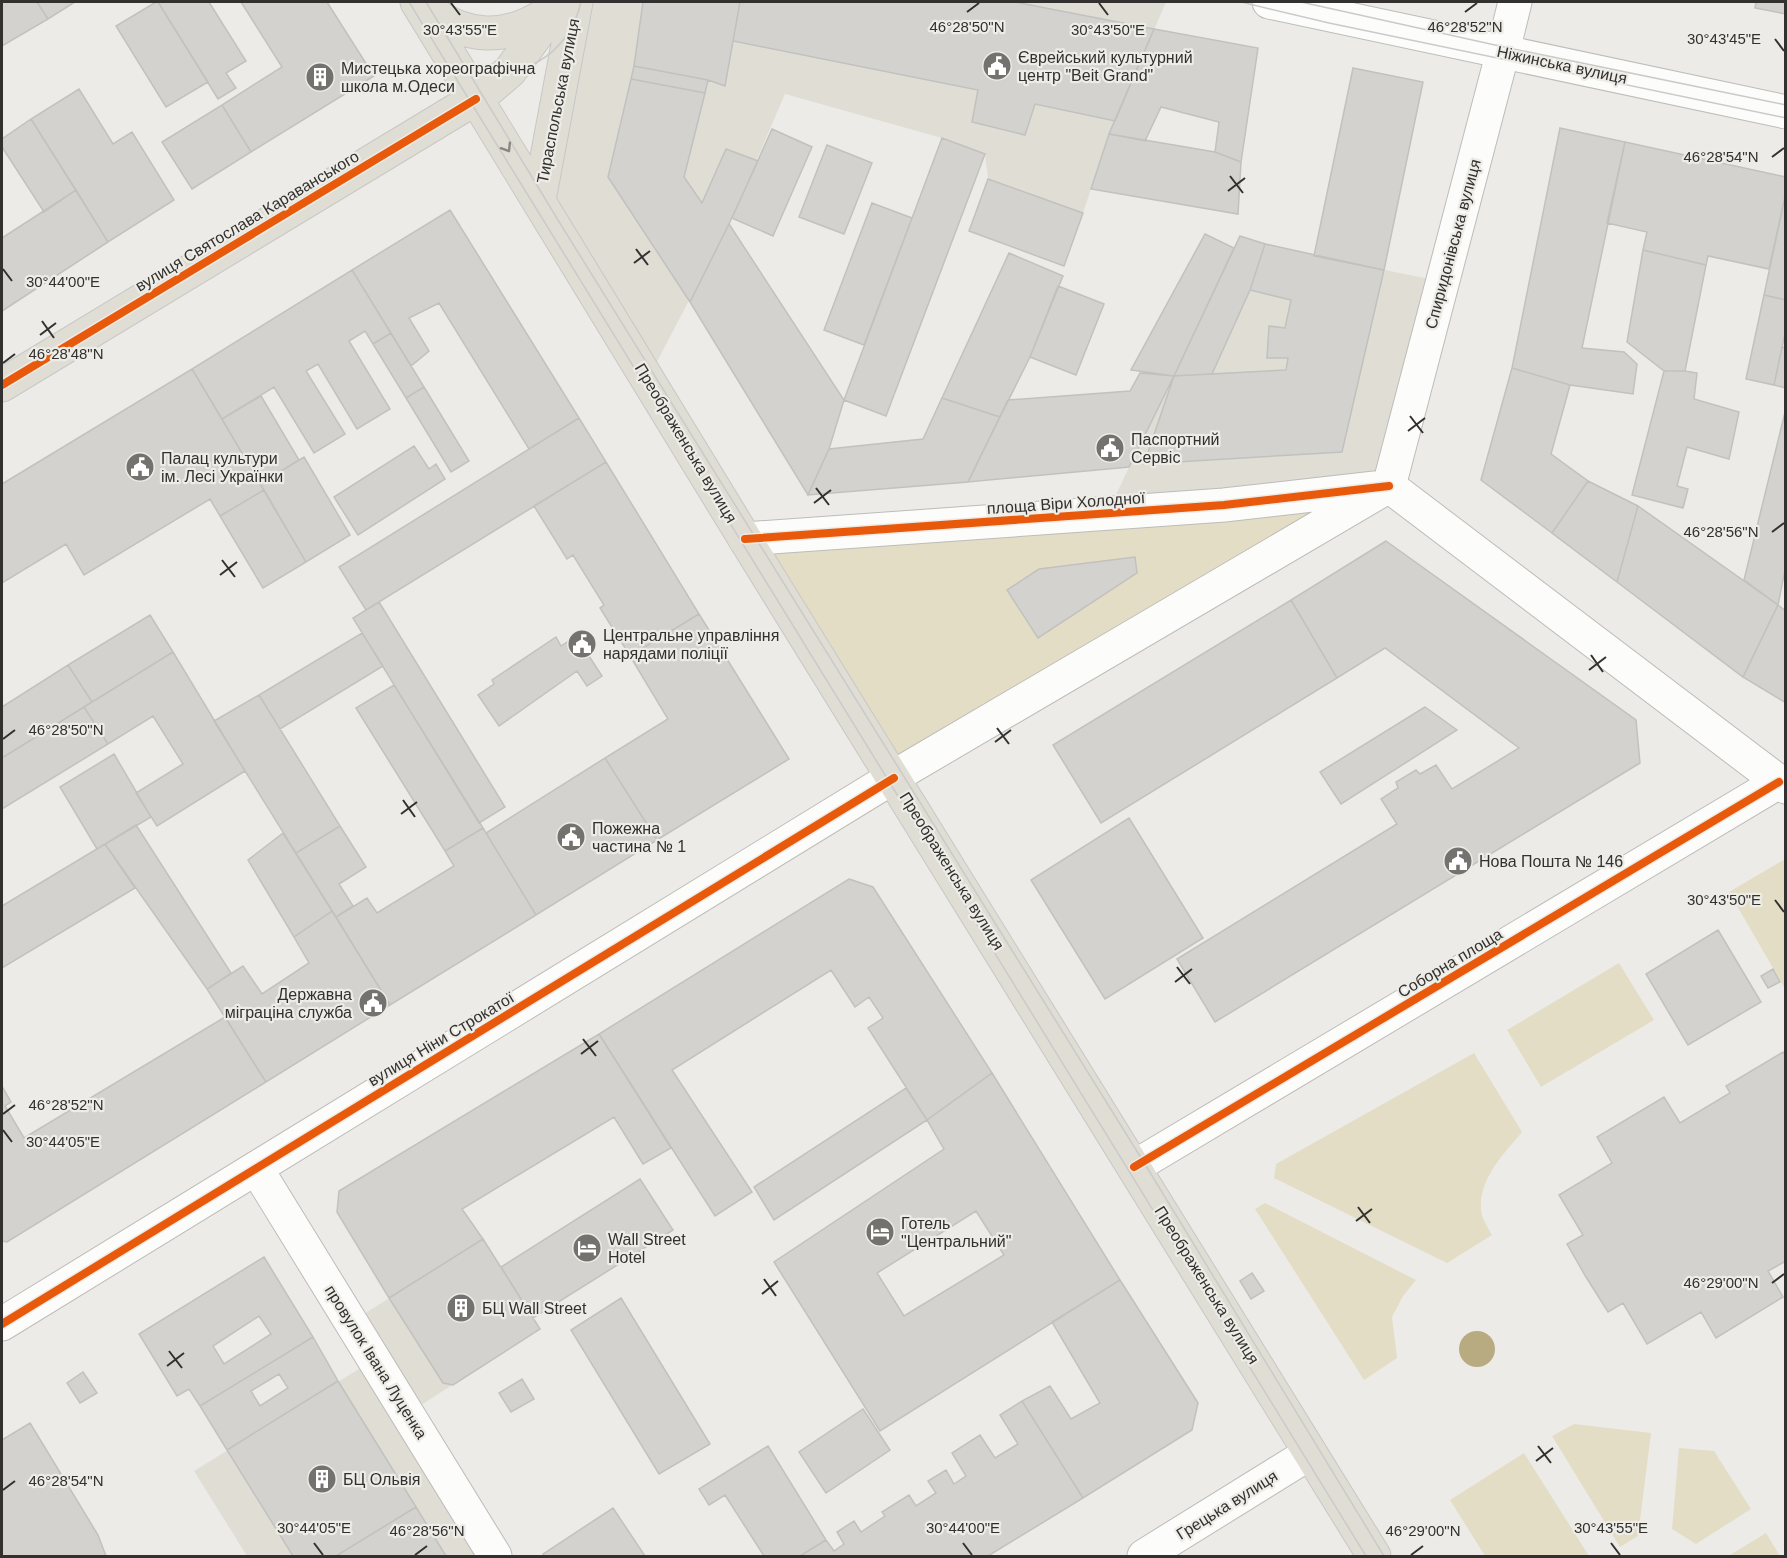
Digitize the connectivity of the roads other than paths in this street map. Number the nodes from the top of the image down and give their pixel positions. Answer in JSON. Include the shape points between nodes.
{"nodes":[{"id":1,"x":418,"y":2,"type":"edge"},
{"id":2,"x":1269,"y":2,"type":"edge"},
{"id":3,"x":1515,"y":2,"type":"edge"},
{"id":4,"x":564,"y":4,"type":"edge"},
{"id":5,"x":1503,"y":52,"type":"junction"},
{"id":6,"x":476,"y":99,"type":"junction"},
{"id":7,"x":1785,"y":112,"type":"edge"},
{"id":8,"x":539,"y":200,"type":"junction"},
{"id":9,"x":2,"y":385,"type":"edge"},
{"id":10,"x":1389,"y":486,"type":"junction"},
{"id":11,"x":745,"y":539,"type":"junction"},
{"id":12,"x":894,"y":777,"type":"junction"},
{"id":13,"x":1782,"y":785,"type":"edge"},
{"id":14,"x":1134,"y":1167,"type":"junction"},
{"id":15,"x":256,"y":1168,"type":"junction"},
{"id":16,"x":2,"y":1324,"type":"edge"},
{"id":17,"x":1311,"y":1453,"type":"junction"},
{"id":18,"x":495,"y":1557,"type":"edge"},
{"id":19,"x":1144,"y":1557,"type":"edge"},
{"id":20,"x":1374,"y":1557,"type":"edge"}],
"edges":[{"from":1,"to":4,"type":"main road","via":[[436,17],[484,34],[510,32],[534,23]]},
{"from":1,"to":6,"type":"main road","name":"Преображенська вулиця"},
{"from":2,"to":5,"type":"street","name":"Ніжинська вулиця"},
{"from":3,"to":5,"type":"street","name":"Спиридонівська вулиця"},
{"from":4,"to":6,"type":"main road","name":"вулиця Святослава Караванського","via":[[510,71]]},
{"from":4,"to":8,"type":"main road","name":"Тираспольська вулиця"},
{"from":5,"to":7,"type":"street","name":"Ніжинська вулиця"},
{"from":5,"to":10,"type":"street","name":"Спиридонівська вулиця"},
{"from":6,"to":8,"type":"main road","name":"Преображенська вулиця","one_way":true},
{"from":6,"to":9,"type":"main road","name":"вулиця Святослава Караванського"},
{"from":8,"to":11,"type":"main road","name":"Преображенська вулиця"},
{"from":10,"to":11,"type":"street","name":"площа Віри Холодної","via":[[1224,505]]},
{"from":10,"to":12,"type":"street"},
{"from":10,"to":13,"type":"street","name":"Соборна площа"},
{"from":11,"to":12,"type":"main road","name":"Преображенська вулиця"},
{"from":12,"to":14,"type":"main road","name":"Преображенська вулиця"},
{"from":12,"to":15,"type":"street","name":"вулиця Ніни Строкатої"},
{"from":13,"to":14,"type":"street","name":"Соборна площа"},
{"from":14,"to":17,"type":"main road","name":"Преображенська вулиця"},
{"from":15,"to":16,"type":"street","name":"вулиця Ніни Строкатої"},
{"from":15,"to":18,"type":"street","name":"провулок Івана Луценка"},
{"from":17,"to":19,"type":"street","name":"Грецька вулиця"},
{"from":17,"to":20,"type":"main road","name":"Преображенська вулиця"}]}
